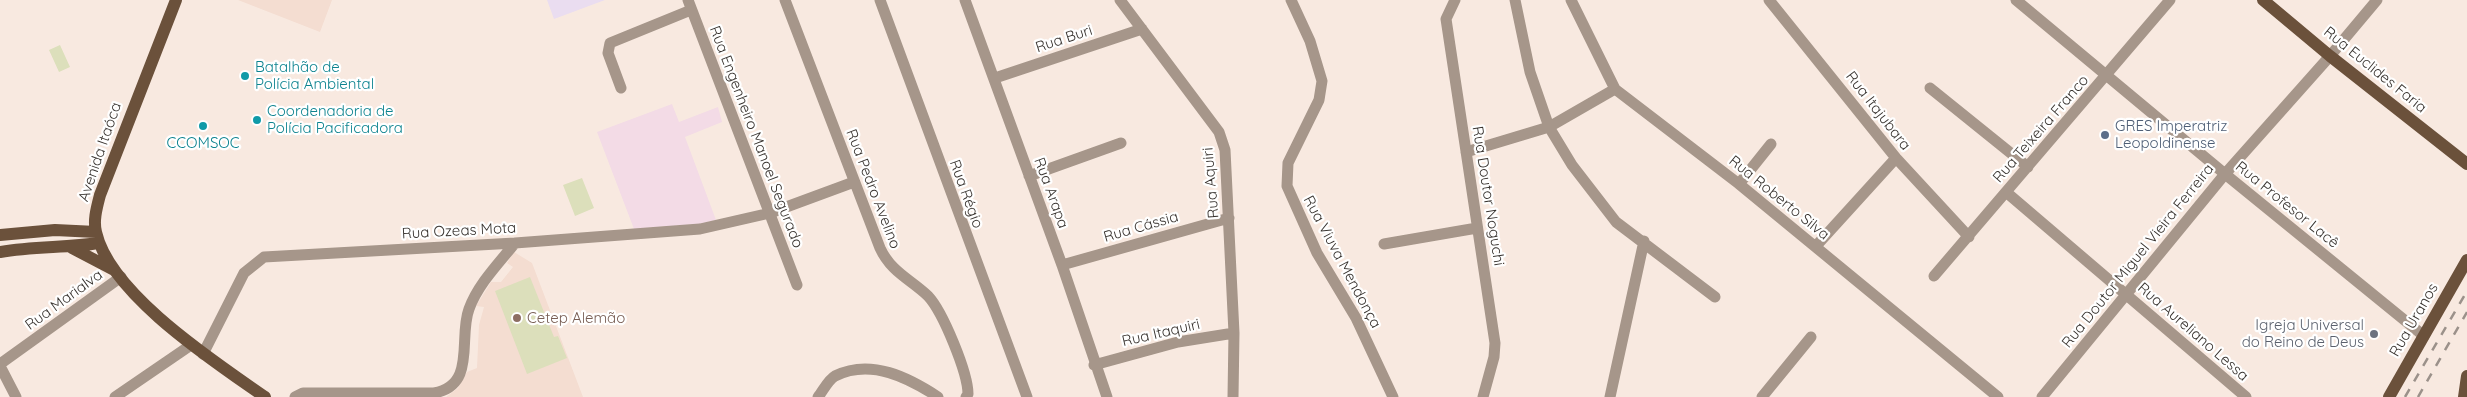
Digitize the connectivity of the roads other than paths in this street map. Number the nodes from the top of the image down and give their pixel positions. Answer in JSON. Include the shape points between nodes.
{"nodes":[{"id":1,"x":176,"y":0,"type":"edge"},
{"id":2,"x":785,"y":0,"type":"edge"},
{"id":3,"x":880,"y":0,"type":"edge"},
{"id":4,"x":965,"y":0,"type":"edge"},
{"id":5,"x":1120,"y":0,"type":"edge"},
{"id":6,"x":1291,"y":0,"type":"edge"},
{"id":7,"x":1444,"y":0,"type":"edge"},
{"id":8,"x":1455,"y":0,"type":"edge"},
{"id":9,"x":1515,"y":0,"type":"edge"},
{"id":10,"x":1571,"y":0,"type":"edge"},
{"id":11,"x":1769,"y":0,"type":"edge"},
{"id":12,"x":2016,"y":0,"type":"edge"},
{"id":13,"x":2170,"y":0,"type":"edge"},
{"id":14,"x":2263,"y":0,"type":"edge"},
{"id":15,"x":2377,"y":0,"type":"edge"},
{"id":16,"x":689,"y":5,"type":"edge"},
{"id":17,"x":1446,"y":19,"type":"junction"},
{"id":18,"x":1142,"y":30,"type":"junction"},
{"id":19,"x":2330,"y":56,"type":"junction"},
{"id":20,"x":2108,"y":74,"type":"junction"},
{"id":21,"x":995,"y":78,"type":"junction"},
{"id":22,"x":620,"y":88,"type":"dead end"},
{"id":23,"x":1930,"y":88,"type":"dead end"},
{"id":24,"x":1615,"y":89,"type":"junction"},
{"id":25,"x":1549,"y":127,"type":"junction"},
{"id":26,"x":1121,"y":143,"type":"dead end"},
{"id":27,"x":1771,"y":144,"type":"dead end"},
{"id":28,"x":1466,"y":152,"type":"junction"},
{"id":29,"x":1896,"y":158,"type":"junction"},
{"id":30,"x":2467,"y":164,"type":"edge"},
{"id":31,"x":2028,"y":167,"type":"junction"},
{"id":32,"x":2224,"y":174,"type":"junction"},
{"id":33,"x":1029,"y":176,"type":"junction"},
{"id":34,"x":854,"y":182,"type":"junction"},
{"id":35,"x":1739,"y":184,"type":"junction"},
{"id":36,"x":2006,"y":192,"type":"junction"},
{"id":37,"x":100,"y":195,"type":"junction"},
{"id":38,"x":770,"y":213,"type":"junction"},
{"id":39,"x":1229,"y":218,"type":"junction"},
{"id":40,"x":1477,"y":228,"type":"junction"},
{"id":41,"x":69,"y":230,"type":"junction"},
{"id":42,"x":0,"y":236,"type":"edge"},
{"id":43,"x":98,"y":237,"type":"junction"},
{"id":44,"x":1969,"y":237,"type":"junction"},
{"id":45,"x":1644,"y":241,"type":"junction"},
{"id":46,"x":515,"y":243,"type":"junction"},
{"id":47,"x":1384,"y":244,"type":"dead end"},
{"id":48,"x":1816,"y":246,"type":"junction"},
{"id":49,"x":72,"y":248,"type":"junction"},
{"id":50,"x":0,"y":252,"type":"edge"},
{"id":51,"x":2467,"y":260,"type":"edge"},
{"id":52,"x":1062,"y":265,"type":"junction"},
{"id":53,"x":120,"y":275,"type":"junction"},
{"id":54,"x":1934,"y":276,"type":"dead end"},
{"id":55,"x":797,"y":285,"type":"dead end"},
{"id":56,"x":2126,"y":295,"type":"junction"},
{"id":57,"x":1715,"y":298,"type":"dead end"},
{"id":58,"x":1234,"y":333,"type":"junction"},
{"id":59,"x":2424,"y":336,"type":"junction"},
{"id":60,"x":1811,"y":337,"type":"dead end"},
{"id":61,"x":191,"y":346,"type":"junction"},
{"id":62,"x":203,"y":354,"type":"junction"},
{"id":63,"x":0,"y":365,"type":"edge"},
{"id":64,"x":1094,"y":365,"type":"junction"},
{"id":65,"x":2467,"y":376,"type":"edge"},
{"id":66,"x":16,"y":397,"type":"edge"},
{"id":67,"x":115,"y":397,"type":"edge"},
{"id":68,"x":265,"y":397,"type":"edge"},
{"id":69,"x":295,"y":397,"type":"edge"},
{"id":70,"x":818,"y":397,"type":"edge"},
{"id":71,"x":938,"y":397,"type":"edge"},
{"id":72,"x":966,"y":397,"type":"edge"},
{"id":73,"x":1027,"y":397,"type":"edge"},
{"id":74,"x":1107,"y":397,"type":"edge"},
{"id":75,"x":1233,"y":397,"type":"edge"},
{"id":76,"x":1393,"y":397,"type":"edge"},
{"id":77,"x":1483,"y":397,"type":"edge"},
{"id":78,"x":1610,"y":397,"type":"edge"},
{"id":79,"x":1762,"y":397,"type":"edge"},
{"id":80,"x":1998,"y":397,"type":"edge"},
{"id":81,"x":2042,"y":397,"type":"edge"},
{"id":82,"x":2246,"y":397,"type":"edge"},
{"id":83,"x":2389,"y":397,"type":"edge"},
{"id":84,"x":2464,"y":397,"type":"edge"}],
"edges":[{"from":1,"to":37,"type":"main road","name":"Avenida Itaóca"},
{"from":2,"to":34,"type":"street","name":"Rua Pedro Avelino"},
{"from":3,"to":73,"type":"street","name":"Rua Régio"},
{"from":4,"to":21,"type":"street","name":"Rua Arapa"},
{"from":5,"to":18,"type":"street","name":"Rua Aquiri"},
{"from":6,"to":76,"type":"street","name":"Rua Viuva Mendonça","via":[[1315,56],[1322,88],[1288,163],[1287,186],[1317,253],[1356,318]]},
{"from":7,"to":17,"type":"street","name":"Rua Doutor Noguchi"},
{"from":8,"to":17,"type":"street"},
{"from":9,"to":25,"type":"street","via":[[1530,72]]},
{"from":10,"to":24,"type":"street","name":"Rua Roberto Silva"},
{"from":11,"to":29,"type":"street","name":"Rua Itajubara"},
{"from":12,"to":20,"type":"street","name":"Rua Profesor Lacê"},
{"from":13,"to":20,"type":"street","name":"Rua Teixeira Franco"},
{"from":14,"to":19,"type":"main road","name":"Rua Euclides Faria"},
{"from":15,"to":19,"type":"street","name":"Rua Doutor Miguel Vieira Ferreira"},
{"from":16,"to":22,"type":"street","via":[[610,43],[608,53]]},
{"from":16,"to":38,"type":"street","name":"Rua Engenheiro Manoel Segurado"},
{"from":17,"to":28,"type":"street","name":"Rua Doutor Noguchi"},
{"from":18,"to":21,"type":"street","name":"Rua Buri"},
{"from":18,"to":39,"type":"street","name":"Rua Aquiri","via":[[1219,132],[1225,150]]},
{"from":19,"to":30,"type":"main road","name":"Rua Euclides Faria"},
{"from":19,"to":32,"type":"street","name":"Rua Doutor Miguel Vieira Ferreira"},
{"from":20,"to":31,"type":"street","name":"Rua Teixeira Franco"},
{"from":20,"to":32,"type":"street","name":"Rua Profesor Lacê"},
{"from":21,"to":33,"type":"street","name":"Rua Arapa"},
{"from":23,"to":31,"type":"street"},
{"from":24,"to":25,"type":"street"},
{"from":24,"to":35,"type":"street","name":"Rua Roberto Silva"},
{"from":25,"to":28,"type":"street"},
{"from":25,"to":45,"type":"street","via":[[1572,165],[1610,215]]},
{"from":26,"to":33,"type":"street"},
{"from":27,"to":35,"type":"street"},
{"from":28,"to":40,"type":"street","name":"Rua Doutor Noguchi"},
{"from":29,"to":44,"type":"street","name":"Rua Itajubara"},
{"from":29,"to":48,"type":"street"},
{"from":31,"to":36,"type":"street","name":"Rua Teixeira Franco"},
{"from":32,"to":56,"type":"street","name":"Rua Doutor Miguel Vieira Ferreira"},
{"from":32,"to":59,"type":"street","name":"Rua Profesor Lacê"},
{"from":33,"to":52,"type":"street","name":"Rua Arapa"},
{"from":34,"to":38,"type":"street","name":"Rua Ozeas Mota"},
{"from":34,"to":72,"type":"street","name":"Rua Pedro Avelino","via":[[886,262],[927,295],[944,319],[968,382]]},
{"from":35,"to":48,"type":"street","name":"Rua Roberto Silva"},
{"from":36,"to":44,"type":"street","name":"Rua Teixeira Franco"},
{"from":36,"to":56,"type":"street","name":"Rua Aureliano Lessa"},
{"from":37,"to":41,"type":"main road","via":[[87,220]]},
{"from":37,"to":43,"type":"main road","name":"Avenida Itaóca","via":[[95,221]]},
{"from":38,"to":46,"type":"street","name":"Rua Ozeas Mota","via":[[700,229]]},
{"from":38,"to":55,"type":"street","name":"Rua Engenheiro Manoel Segurado"},
{"from":39,"to":52,"type":"street","name":"Rua Cássia"},
{"from":39,"to":58,"type":"street","name":"Rua Aquiri"},
{"from":40,"to":47,"type":"street"},
{"from":40,"to":77,"type":"street","name":"Rua Doutor Noguchi","via":[[1494,343],[1494,358]]},
{"from":41,"to":42,"type":"main road","via":[[39,230]]},
{"from":41,"to":43,"type":"main road"},
{"from":43,"to":49,"type":"main road"},
{"from":43,"to":53,"type":"main road"},
{"from":44,"to":54,"type":"street","name":"Rua Teixeira Franco"},
{"from":45,"to":57,"type":"street"},
{"from":45,"to":78,"type":"street"},
{"from":46,"to":62,"type":"street","name":"Rua Ozeas Mota","via":[[264,257],[244,273]]},
{"from":46,"to":69,"type":"street","via":[[480,287],[468,310],[463,369],[450,388],[434,393],[303,392]]},
{"from":48,"to":80,"type":"street","name":"Rua Roberto Silva"},
{"from":49,"to":50,"type":"main road","via":[[41,247]]},
{"from":49,"to":53,"type":"main road"},
{"from":51,"to":59,"type":"main road","name":"Rua Uranos"},
{"from":52,"to":64,"type":"street","name":"Rua Arapa"},
{"from":53,"to":61,"type":"main road","via":[[138,297]]},
{"from":53,"to":63,"type":"street","name":"Rua Marialva"},
{"from":56,"to":81,"type":"street","name":"Rua Doutor Miguel Vieira Ferreira"},
{"from":56,"to":82,"type":"street","name":"Rua Aureliano Lessa"},
{"from":58,"to":64,"type":"street","name":"Rua Itaquiri","via":[[1178,342]]},
{"from":58,"to":75,"type":"street","name":"Rua Aquiri"},
{"from":59,"to":83,"type":"main road","name":"Rua Uranos"},
{"from":60,"to":79,"type":"street"},
{"from":61,"to":62,"type":"main road"},
{"from":61,"to":67,"type":"street"},
{"from":62,"to":68,"type":"main road"},
{"from":63,"to":66,"type":"street"},
{"from":64,"to":74,"type":"street","name":"Rua Arapa"},
{"from":65,"to":84,"type":"main road"},
{"from":70,"to":71,"type":"street","via":[[836,376],[868,370],[901,376]]}]}
